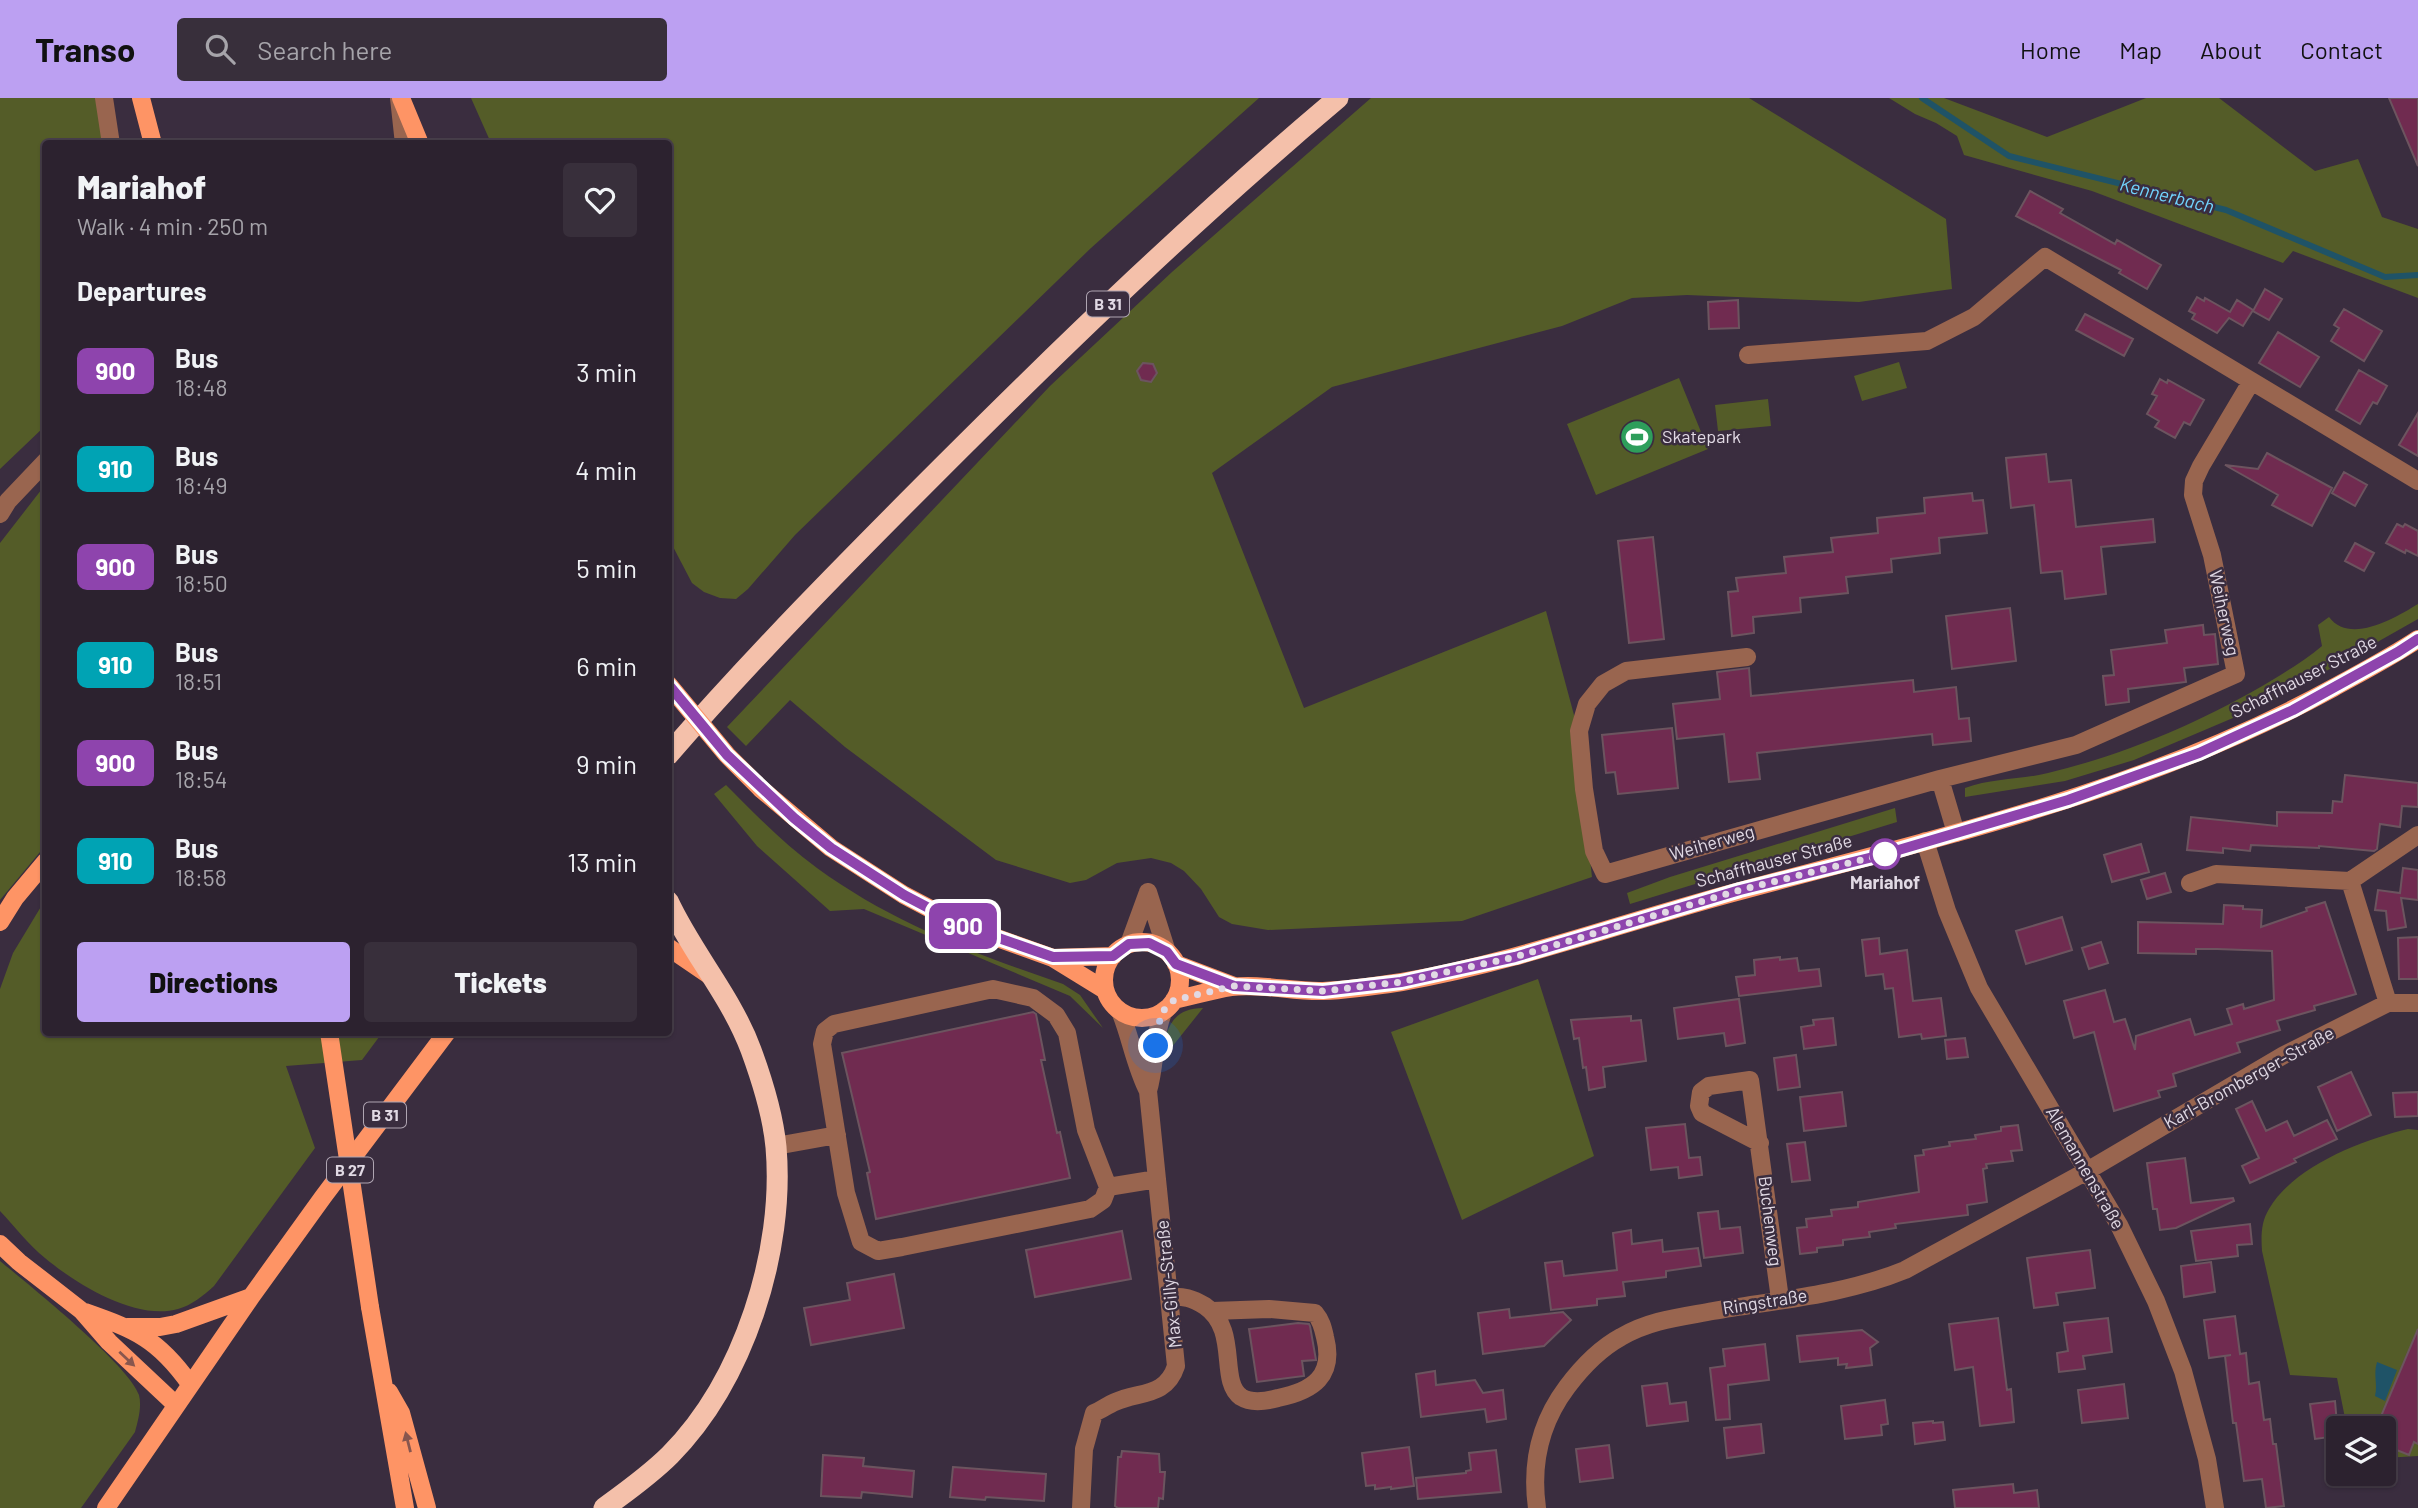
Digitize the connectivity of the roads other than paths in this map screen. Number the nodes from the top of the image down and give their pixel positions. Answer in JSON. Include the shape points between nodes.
{"nodes":[{"id":1,"x":104,"y":98,"type":"edge"},
{"id":2,"x":141,"y":98,"type":"edge"},
{"id":3,"x":400,"y":98,"type":"edge"},
{"id":4,"x":1338,"y":98,"type":"edge"},
{"id":5,"x":110,"y":140,"type":"edge"},
{"id":6,"x":152,"y":140,"type":"edge"},
{"id":7,"x":404,"y":140,"type":"edge"},
{"id":8,"x":418,"y":140,"type":"edge"},
{"id":9,"x":1748,"y":355,"type":"dead end"},
{"id":10,"x":2251,"y":382,"type":"junction"},
{"id":11,"x":42,"y":465,"type":"edge"},
{"id":12,"x":2418,"y":481,"type":"edge"},
{"id":13,"x":0,"y":514,"type":"edge"},
{"id":14,"x":2418,"y":639,"type":"edge"},
{"id":15,"x":1747,"y":657,"type":"dead end"},
{"id":16,"x":672,"y":689,"type":"edge"},
{"id":17,"x":673,"y":750,"type":"edge"},
{"id":18,"x":1940,"y":779,"type":"junction"},
{"id":19,"x":1956,"y":833,"type":"junction"},
{"id":20,"x":2418,"y":835,"type":"edge"},
{"id":21,"x":1925,"y":841,"type":"junction"},
{"id":22,"x":42,"y":866,"type":"edge"},
{"id":23,"x":2350,"y":881,"type":"junction"},
{"id":24,"x":2190,"y":883,"type":"dead end"},
{"id":25,"x":672,"y":909,"type":"edge"},
{"id":26,"x":0,"y":922,"type":"edge"},
{"id":27,"x":1129,"y":944,"type":"junction"},
{"id":28,"x":672,"y":950,"type":"edge"},
{"id":29,"x":1113,"y":956,"type":"junction"},
{"id":30,"x":1053,"y":957,"type":"junction"},
{"id":31,"x":1172,"y":958,"type":"junction"},
{"id":32,"x":712,"y":977,"type":"junction"},
{"id":33,"x":1234,"y":986,"type":"junction"},
{"id":34,"x":1105,"y":990,"type":"junction"},
{"id":35,"x":2388,"y":1003,"type":"junction"},
{"id":36,"x":2418,"y":1003,"type":"edge"},
{"id":37,"x":1169,"y":1005,"type":"junction"},
{"id":38,"x":1120,"y":1011,"type":"junction"},
{"id":39,"x":330,"y":1036,"type":"edge"},
{"id":40,"x":444,"y":1036,"type":"edge"},
{"id":41,"x":1148,"y":1091,"type":"junction"},
{"id":42,"x":837,"y":1135,"type":"junction"},
{"id":43,"x":1760,"y":1143,"type":"dead end"},
{"id":44,"x":776,"y":1146,"type":"junction"},
{"id":45,"x":2087,"y":1171,"type":"junction"},
{"id":46,"x":1157,"y":1179,"type":"junction"},
{"id":47,"x":1108,"y":1187,"type":"junction"},
{"id":48,"x":0,"y":1244,"type":"edge"},
{"id":49,"x":251,"y":1297,"type":"junction"},
{"id":50,"x":1169,"y":1297,"type":"junction"},
{"id":51,"x":1780,"y":1299,"type":"junction"},
{"id":52,"x":82,"y":1311,"type":"junction"},
{"id":53,"x":1212,"y":1311,"type":"junction"},
{"id":54,"x":127,"y":1327,"type":"junction"},
{"id":55,"x":382,"y":1380,"type":"junction"},
{"id":56,"x":190,"y":1384,"type":"junction"},
{"id":57,"x":175,"y":1404,"type":"junction"},
{"id":58,"x":106,"y":1508,"type":"edge"},
{"id":59,"x":404,"y":1508,"type":"edge"},
{"id":60,"x":427,"y":1508,"type":"edge"},
{"id":61,"x":604,"y":1508,"type":"edge"},
{"id":62,"x":1081,"y":1508,"type":"edge"},
{"id":63,"x":1537,"y":1508,"type":"edge"},
{"id":64,"x":2216,"y":1508,"type":"edge"}],
"edges":[{"from":1,"to":5,"type":"street"},
{"from":2,"to":6,"type":"main road"},
{"from":3,"to":7,"type":"street"},
{"from":3,"to":8,"type":"main road"},
{"from":4,"to":17,"type":"highway","number":"B 31","via":[[1198,221],[999,410]]},
{"from":9,"to":10,"type":"street","via":[[1927,341],[1974,317],[2045,257]]},
{"from":10,"to":12,"type":"street"},
{"from":10,"to":18,"type":"street","name":"Weiherweg","via":[[2201,466],[2193,495],[2212,555],[2236,674],[2076,745]]},
{"from":11,"to":13,"type":"street"},
{"from":14,"to":19,"type":"main road","name":"Schaffhauser Straße","via":[[2293,710],[2199,753],[2068,800]]},
{"from":15,"to":18,"type":"street","name":"Weiherweg","via":[[1626,671],[1603,684],[1587,704],[1579,731],[1584,789],[1594,851],[1605,874]]},
{"from":16,"to":30,"type":"main road","bridge":true,"via":[[727,755],[831,848],[961,925]]},
{"from":18,"to":19,"type":"street"},
{"from":19,"to":21,"type":"main road","name":"Schaffhauser Straße"},
{"from":20,"to":23,"type":"street"},
{"from":21,"to":33,"type":"main road","name":"Schaffhauser Straße","via":[[1515,957],[1401,982],[1323,991]]},
{"from":21,"to":45,"type":"street","name":"Alemannenstraße","via":[[1979,988]]},
{"from":22,"to":26,"type":"main road"},
{"from":23,"to":24,"type":"street","via":[[2216,874]]},
{"from":23,"to":35,"type":"street"},
{"from":25,"to":32,"type":"highway"},
{"from":27,"to":29,"type":"main road"},
{"from":27,"to":31,"type":"main road","via":[[1149,943]]},
{"from":27,"to":31,"type":"street","via":[[1148,892]]},
{"from":28,"to":32,"type":"main road"},
{"from":29,"to":30,"type":"main road"},
{"from":29,"to":34,"type":"main road","via":[[1104,972]]},
{"from":30,"to":34,"type":"main road"},
{"from":31,"to":33,"type":"main road","name":"Schaffhauser Straße"},
{"from":31,"to":37,"type":"main road","via":[[1179,986]]},
{"from":32,"to":44,"type":"highway","via":[[750,1047]]},
{"from":33,"to":37,"type":"main road","name":"Schaffhauser Straße"},
{"from":34,"to":38,"type":"main road"},
{"from":35,"to":36,"type":"street","name":"Karl-Bromberger-Straße"},
{"from":35,"to":45,"type":"street","name":"Karl-Bromberger-Straße","via":[[2284,1055]]},
{"from":37,"to":38,"type":"main road","via":[[1142,1018]]},
{"from":37,"to":41,"type":"street","name":"Max-Gilly-Straße","via":[[1157,1028]]},
{"from":38,"to":41,"type":"street","name":"Max-Gilly-Straße"},
{"from":39,"to":55,"type":"main road","number":"B 27","bridge":true},
{"from":40,"to":49,"type":"main road","number":"B 31"},
{"from":41,"to":46,"type":"street","name":"Max-Gilly-Straße"},
{"from":42,"to":44,"type":"street"},
{"from":42,"to":47,"type":"street","via":[[846,1193],[861,1242],[878,1251],[1090,1209],[1102,1200]]},
{"from":42,"to":47,"type":"street","via":[[822,1044],[825,1031],[834,1024],[993,989],[1032,998],[1056,1014],[1067,1033],[1086,1130]]},
{"from":43,"to":51,"type":"street","name":"Buchenweg"},
{"from":44,"to":61,"type":"highway","via":[[772,1245],[741,1344],[699,1419],[670,1455]]},
{"from":45,"to":51,"type":"street","name":"Ringstraße","via":[[1905,1270],[1836,1291]]},
{"from":45,"to":64,"type":"street","name":"Alemannenstraße","via":[[2144,1276],[2183,1371]]},
{"from":46,"to":47,"type":"street"},
{"from":46,"to":50,"type":"street","name":"Max-Gilly-Straße"},
{"from":48,"to":52,"type":"main road"},
{"from":49,"to":54,"type":"main road","via":[[176,1324]]},
{"from":49,"to":56,"type":"main road","number":"B 31"},
{"from":50,"to":53,"type":"street","via":[[1194,1299]]},
{"from":50,"to":62,"type":"street","name":"Max-Gilly-Straße","via":[[1177,1355],[1173,1376],[1157,1390],[1116,1401],[1094,1413],[1084,1449]]},
{"from":51,"to":63,"type":"street","name":"Ringstraße","via":[[1662,1320],[1622,1336],[1591,1358],[1555,1404],[1543,1432],[1535,1474]]},
{"from":52,"to":54,"type":"main road"},
{"from":52,"to":57,"type":"main road","one_way":true,"via":[[108,1342]]},
{"from":53,"to":53,"type":"street","via":[[1315,1313],[1327,1344],[1329,1363],[1323,1375],[1297,1394],[1266,1401],[1240,1396],[1232,1383],[1225,1334]]},
{"from":54,"to":56,"type":"main road","via":[[160,1348]]},
{"from":55,"to":59,"type":"main road","number":"B 27"},
{"from":60,"to":55,"type":"main road","one_way":true,"via":[[401,1413]]},
{"from":56,"to":57,"type":"main road","number":"B 31"},
{"from":57,"to":58,"type":"main road","number":"B 31"}]}
